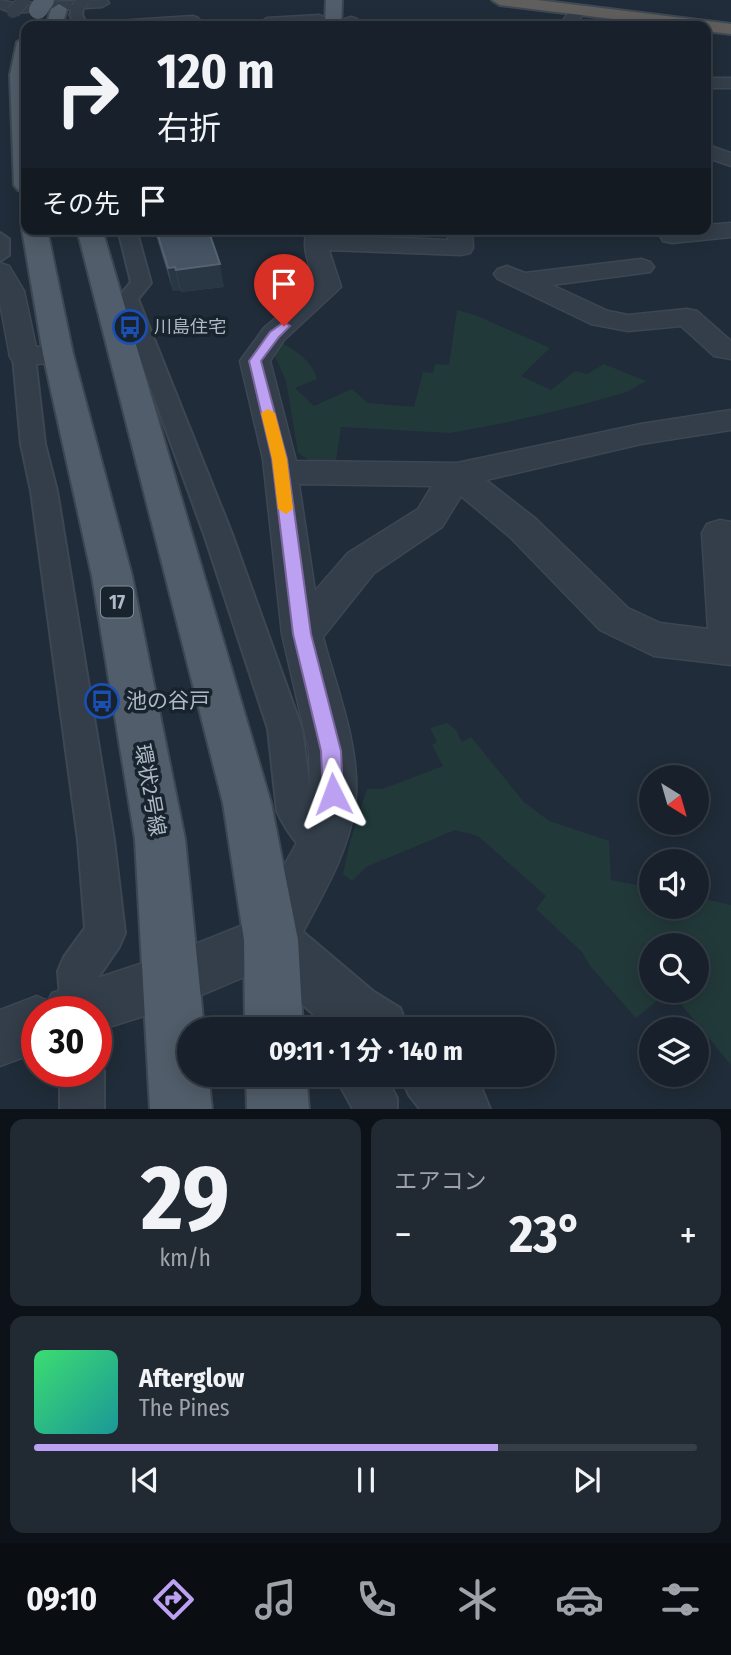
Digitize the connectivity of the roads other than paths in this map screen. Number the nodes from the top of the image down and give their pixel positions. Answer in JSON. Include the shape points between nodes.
{"nodes":[{"id":1,"x":24,"y":0,"type":"edge"},
{"id":2,"x":334,"y":0,"type":"edge"},
{"id":3,"x":500,"y":0,"type":"edge"},
{"id":4,"x":102,"y":1,"type":"edge"},
{"id":5,"x":6,"y":8,"type":"edge"},
{"id":6,"x":57,"y":10,"type":"edge"},
{"id":7,"x":579,"y":10,"type":"junction"},
{"id":8,"x":266,"y":20,"type":"edge"},
{"id":9,"x":37,"y":21,"type":"edge"},
{"id":10,"x":78,"y":21,"type":"edge"},
{"id":11,"x":79,"y":21,"type":"edge"},
{"id":12,"x":109,"y":21,"type":"edge"},
{"id":13,"x":286,"y":21,"type":"edge"},
{"id":14,"x":327,"y":21,"type":"edge"},
{"id":15,"x":570,"y":21,"type":"edge"},
{"id":16,"x":667,"y":21,"type":"edge"},
{"id":17,"x":711,"y":26,"type":"edge"},
{"id":18,"x":731,"y":29,"type":"edge"},
{"id":19,"x":21,"y":30,"type":"edge"},
{"id":20,"x":8,"y":37,"type":"dead end"},
{"id":21,"x":0,"y":62,"type":"edge"},
{"id":22,"x":21,"y":66,"type":"edge"},
{"id":23,"x":19,"y":75,"type":"junction"},
{"id":24,"x":711,"y":83,"type":"edge"},
{"id":25,"x":731,"y":83,"type":"edge"},
{"id":26,"x":21,"y":106,"type":"edge"},
{"id":27,"x":711,"y":152,"type":"edge"},
{"id":28,"x":731,"y":160,"type":"edge"},
{"id":29,"x":731,"y":171,"type":"edge"},
{"id":30,"x":711,"y":173,"type":"edge"},
{"id":31,"x":731,"y":230,"type":"edge"},
{"id":32,"x":711,"y":232,"type":"edge"},
{"id":33,"x":34,"y":235,"type":"edge"},
{"id":34,"x":91,"y":235,"type":"edge"},
{"id":35,"x":129,"y":235,"type":"edge"},
{"id":36,"x":317,"y":235,"type":"edge"},
{"id":37,"x":460,"y":235,"type":"edge"},
{"id":38,"x":682,"y":235,"type":"edge"},
{"id":39,"x":672,"y":236,"type":"dead end"},
{"id":40,"x":0,"y":239,"type":"edge"},
{"id":41,"x":0,"y":255,"type":"edge"},
{"id":42,"x":641,"y":267,"type":"dead end"},
{"id":43,"x":0,"y":271,"type":"edge"},
{"id":44,"x":731,"y":350,"type":"edge"},
{"id":45,"x":41,"y":355,"type":"junction"},
{"id":46,"x":731,"y":420,"type":"edge"},
{"id":47,"x":281,"y":472,"type":"junction"},
{"id":48,"x":457,"y":475,"type":"junction"},
{"id":49,"x":731,"y":535,"type":"edge"},
{"id":50,"x":302,"y":634,"type":"junction"},
{"id":51,"x":322,"y":844,"type":"junction"},
{"id":52,"x":271,"y":940,"type":"junction"},
{"id":53,"x":173,"y":980,"type":"junction"},
{"id":54,"x":72,"y":996,"type":"edge"},
{"id":55,"x":112,"y":1000,"type":"edge"},
{"id":56,"x":274,"y":1017,"type":"edge"},
{"id":57,"x":355,"y":1017,"type":"edge"},
{"id":58,"x":21,"y":1031,"type":"edge"},
{"id":59,"x":0,"y":1038,"type":"edge"},
{"id":60,"x":82,"y":1087,"type":"edge"},
{"id":61,"x":277,"y":1087,"type":"edge"},
{"id":62,"x":366,"y":1087,"type":"edge"},
{"id":63,"x":441,"y":1087,"type":"edge"},
{"id":64,"x":82,"y":1109,"type":"edge"},
{"id":65,"x":181,"y":1109,"type":"edge"},
{"id":66,"x":278,"y":1109,"type":"edge"},
{"id":67,"x":375,"y":1109,"type":"edge"},
{"id":68,"x":459,"y":1109,"type":"edge"}],
"edges":[{"from":1,"to":5,"type":"street","bridge":true},
{"from":2,"to":14,"type":"main road"},
{"from":3,"to":7,"type":"highway"},
{"from":4,"to":5,"type":"street"},
{"from":4,"to":12,"type":"street"},
{"from":6,"to":9,"type":"main road"},
{"from":6,"to":10,"type":"street"},
{"from":6,"to":11,"type":"street","via":[[76,15]]},
{"from":7,"to":15,"type":"street"},
{"from":7,"to":16,"type":"highway"},
{"from":8,"to":13,"type":"street"},
{"from":17,"to":18,"type":"highway"},
{"from":19,"to":20,"type":"main road"},
{"from":21,"to":23,"type":"main road"},
{"from":22,"to":23,"type":"main road"},
{"from":23,"to":26,"type":"main road"},
{"from":24,"to":25,"type":"street"},
{"from":27,"to":28,"type":"street"},
{"from":29,"to":30,"type":"street"},
{"from":31,"to":32,"type":"street"},
{"from":33,"to":45,"type":"main road","name":"環状2号線","number":"17"},
{"from":34,"to":52,"type":"main road","via":[[247,803]]},
{"from":35,"to":51,"type":"street","via":[[141,284],[128,298],[218,534],[285,729],[295,811]]},
{"from":36,"to":37,"type":"street","via":[[461,248]]},
{"from":36,"to":47,"type":"street","via":[[316,259],[328,287],[274,334],[255,361]]},
{"from":38,"to":39,"type":"street"},
{"from":40,"to":41,"type":"street"},
{"from":42,"to":44,"type":"street","via":[[514,278],[601,318],[628,323],[687,317],[724,350]]},
{"from":43,"to":45,"type":"street"},
{"from":45,"to":53,"type":"main road","name":"環状2号線","number":"17","via":[[112,576],[160,839]]},
{"from":45,"to":54,"type":"street","via":[[33,444],[44,491],[106,933],[78,971]]},
{"from":46,"to":48,"type":"street","via":[[641,434]]},
{"from":47,"to":48,"type":"street"},
{"from":47,"to":50,"type":"street"},
{"from":48,"to":49,"type":"street","via":[[523,528],[614,619],[654,639],[729,649],[720,533]]},
{"from":48,"to":50,"type":"street","via":[[430,518],[361,563]]},
{"from":50,"to":51,"type":"street","via":[[331,751],[333,794]]},
{"from":51,"to":52,"type":"street"},
{"from":52,"to":53,"type":"street"},
{"from":52,"to":56,"type":"main road"},
{"from":52,"to":57,"type":"street"},
{"from":53,"to":55,"type":"street"},
{"from":53,"to":65,"type":"main road","name":"環状2号線","number":"17"},
{"from":58,"to":59,"type":"street"},
{"from":60,"to":64,"type":"street"},
{"from":61,"to":66,"type":"main road"},
{"from":62,"to":67,"type":"street","via":[[375,1098]]},
{"from":63,"to":68,"type":"street"}]}
